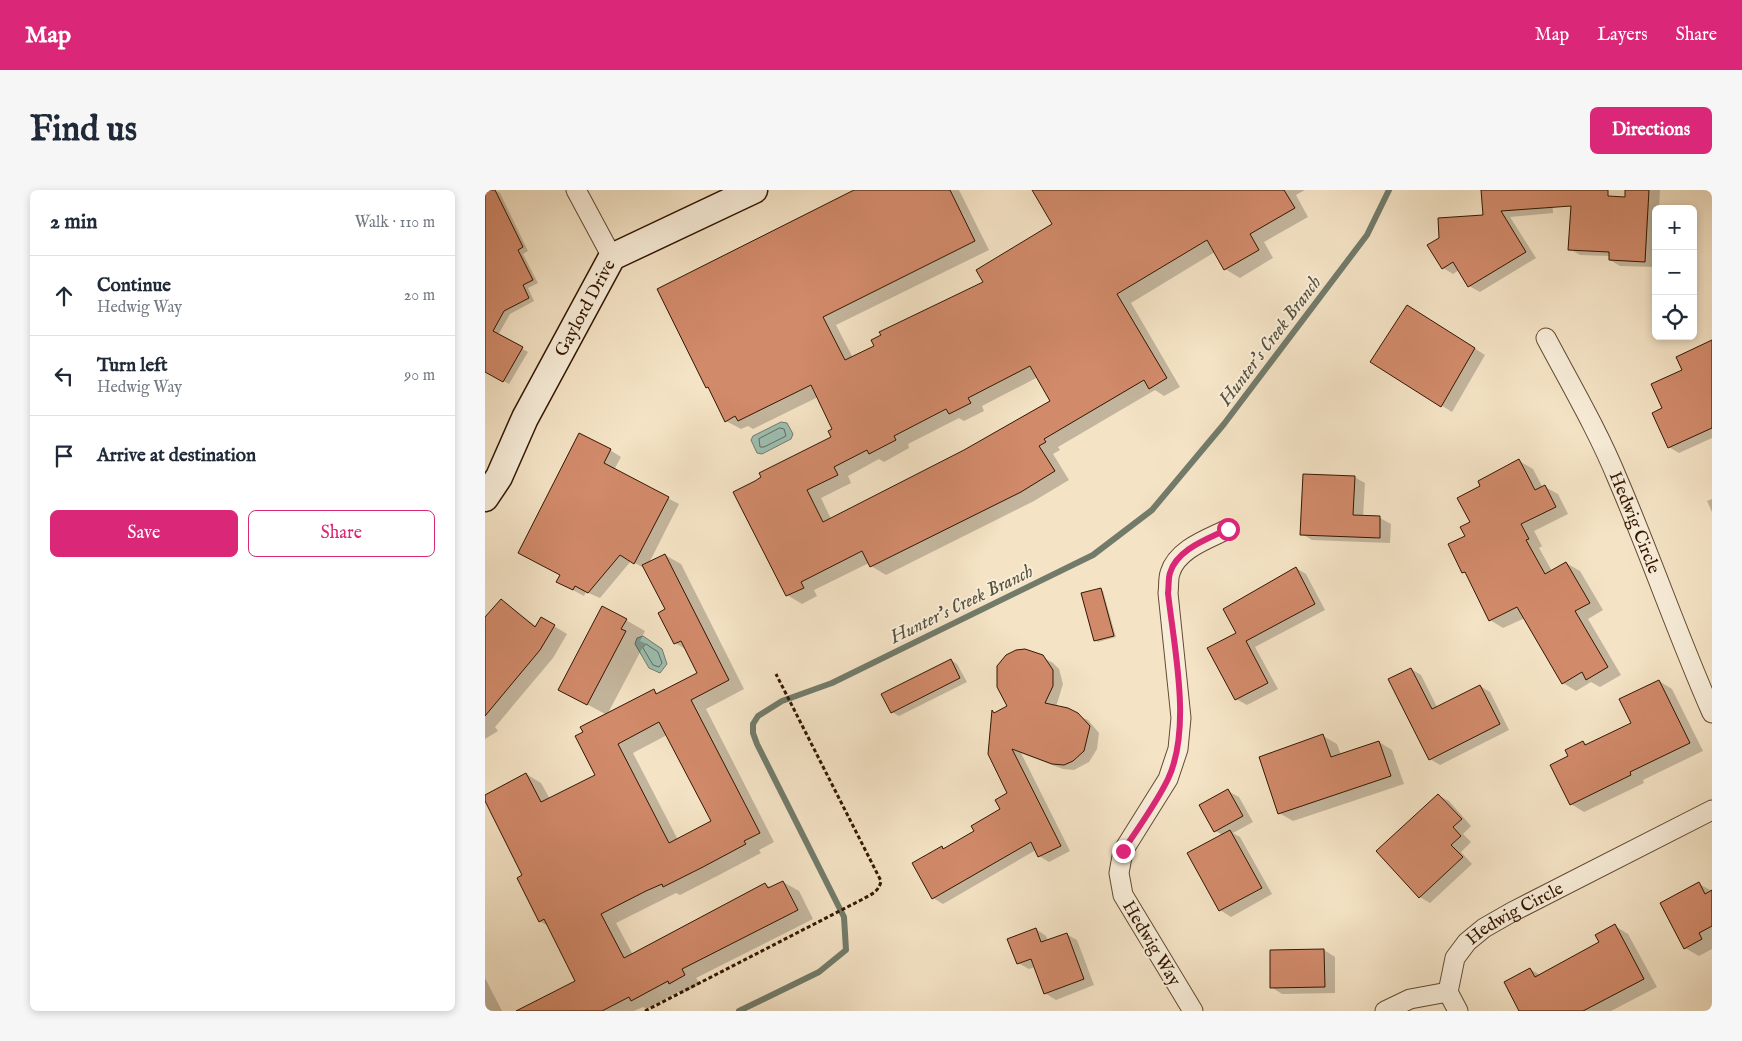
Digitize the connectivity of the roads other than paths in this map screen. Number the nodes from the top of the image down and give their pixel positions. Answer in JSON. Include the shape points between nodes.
{"nodes":[{"id":1,"x":577,"y":190,"type":"edge"},
{"id":2,"x":754,"y":190,"type":"edge"},
{"id":3,"x":612,"y":257,"type":"junction"},
{"id":4,"x":1546,"y":338,"type":"dead end"},
{"id":5,"x":485,"y":498,"type":"edge"},
{"id":6,"x":1228,"y":529,"type":"dead end"},
{"id":7,"x":1712,"y":713,"type":"edge"},
{"id":8,"x":1712,"y":810,"type":"edge"},
{"id":9,"x":1449,"y":992,"type":"junction"},
{"id":10,"x":1193,"y":1011,"type":"edge"},
{"id":11,"x":1385,"y":1011,"type":"edge"},
{"id":12,"x":1458,"y":1011,"type":"edge"}],
"edges":[{"from":1,"to":3,"type":"street"},
{"from":2,"to":3,"type":"street","name":"Gaylord Drive"},
{"from":3,"to":5,"type":"street","name":"Gaylord Drive","via":[[525,418],[499,477]]},
{"from":4,"to":7,"type":"street","name":"Hedwig Circle","via":[[1618,479]]},
{"from":6,"to":10,"type":"street","name":"Hedwig Way","via":[[1192,547],[1177,560],[1170,574],[1168,593],[1181,718],[1178,749],[1168,779],[1123,851],[1119,873],[1123,895]]},
{"from":8,"to":9,"type":"street","name":"Hedwig Circle","via":[[1484,928],[1455,958]]},
{"from":9,"to":11,"type":"street","via":[[1410,999]]},
{"from":9,"to":12,"type":"street"}]}
